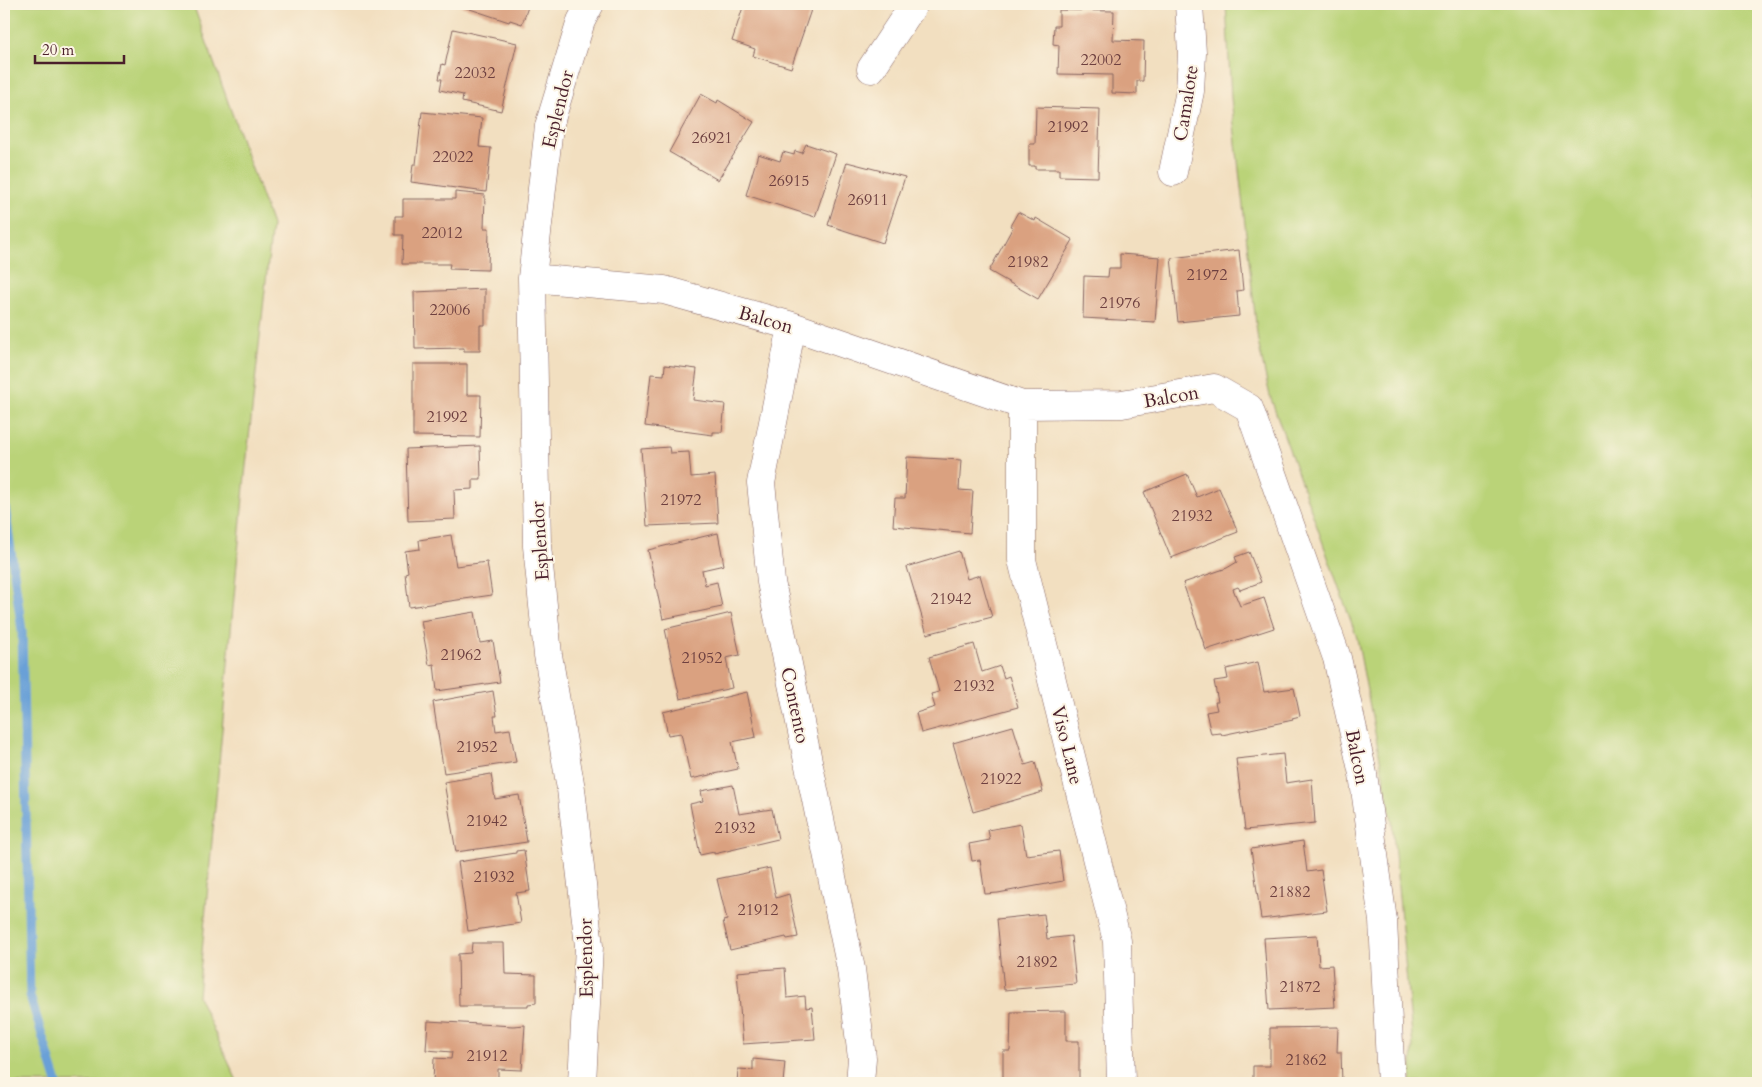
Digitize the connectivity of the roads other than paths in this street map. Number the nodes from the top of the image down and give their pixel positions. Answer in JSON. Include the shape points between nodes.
{"nodes":[{"id":1,"x":590,"y":4,"type":"edge"},
{"id":2,"x":914,"y":4,"type":"edge"},
{"id":3,"x":1189,"y":4,"type":"edge"},
{"id":4,"x":871,"y":69,"type":"dead end"},
{"id":5,"x":1173,"y":172,"type":"dead end"},
{"id":6,"x":532,"y":278,"type":"junction"},
{"id":7,"x":792,"y":326,"type":"junction"},
{"id":8,"x":1022,"y":405,"type":"junction"},
{"id":9,"x":582,"y":1083,"type":"edge"},
{"id":10,"x":860,"y":1083,"type":"edge"},
{"id":11,"x":1121,"y":1083,"type":"edge"},
{"id":12,"x":1391,"y":1083,"type":"edge"}],
"edges":[{"from":1,"to":6,"type":"street","name":"Esplendor","via":[[581,21],[549,126]]},
{"from":2,"to":4,"type":"street"},
{"from":3,"to":5,"type":"street","name":"Camalote","via":[[1190,91]]},
{"from":6,"to":7,"type":"street","name":"Balcon","via":[[664,290]]},
{"from":6,"to":9,"type":"street","name":"Esplendor","via":[[537,546],[548,656],[571,789],[589,946]]},
{"from":7,"to":8,"type":"street","name":"Balcon"},
{"from":7,"to":10,"type":"street","name":"Contento","via":[[761,483],[771,582],[851,969],[862,1058]]},
{"from":8,"to":11,"type":"street","name":"Viso Lane","via":[[1022,560],[1117,941]]},
{"from":8,"to":12,"type":"street","name":"Balcon","via":[[1122,404],[1214,388],[1249,408],[1337,658],[1363,774],[1383,921]]}]}
